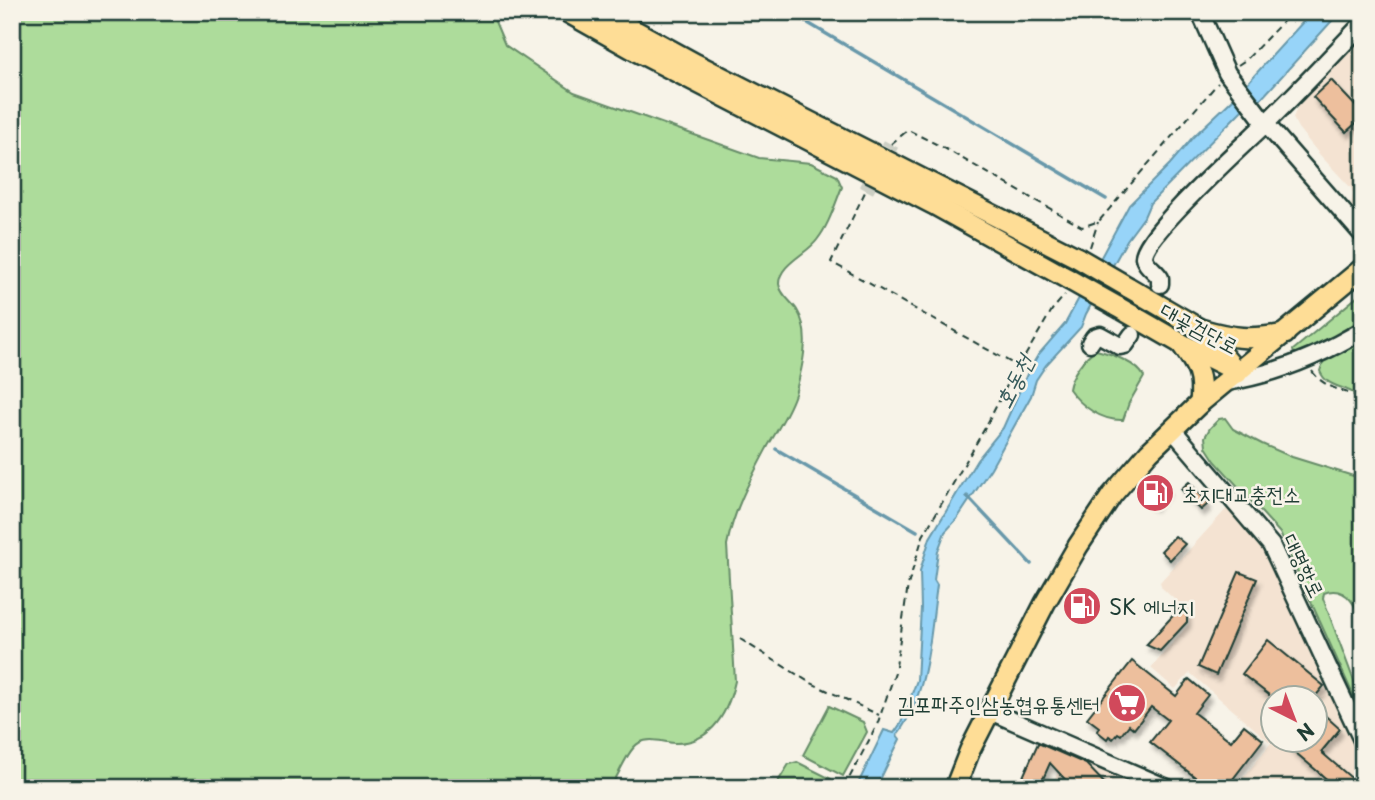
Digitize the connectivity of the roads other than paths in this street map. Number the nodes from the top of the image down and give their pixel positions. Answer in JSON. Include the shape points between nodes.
{"nodes":[{"id":1,"x":567,"y":12,"type":"edge"},
{"id":2,"x":601,"y":12,"type":"edge"},
{"id":3,"x":1200,"y":12,"type":"edge"},
{"id":4,"x":1363,"y":23,"type":"edge"},
{"id":5,"x":1264,"y":121,"type":"junction"},
{"id":6,"x":1363,"y":235,"type":"edge"},
{"id":7,"x":1363,"y":268,"type":"edge"},
{"id":8,"x":1160,"y":284,"type":"dead end"},
{"id":9,"x":1200,"y":329,"type":"junction"},
{"id":10,"x":1363,"y":330,"type":"edge"},
{"id":11,"x":1286,"y":334,"type":"junction"},
{"id":12,"x":1132,"y":335,"type":"dead end"},
{"id":13,"x":1090,"y":343,"type":"dead end"},
{"id":14,"x":1182,"y":344,"type":"junction"},
{"id":15,"x":1233,"y":377,"type":"junction"},
{"id":16,"x":1200,"y":403,"type":"junction"},
{"id":17,"x":1172,"y":429,"type":"junction"},
{"id":18,"x":990,"y":710,"type":"junction"},
{"id":19,"x":1363,"y":742,"type":"edge"},
{"id":20,"x":955,"y":788,"type":"edge"},
{"id":21,"x":1167,"y":788,"type":"edge"}],
"edges":[{"from":1,"to":14,"type":"main road","name":"대곶검단로","bridge":true,"via":[[933,204],[1067,285],[1116,306]]},
{"from":2,"to":9,"type":"main road","name":"대곶검단로","bridge":true,"via":[[696,64],[1083,255]]},
{"from":3,"to":5,"type":"street","via":[[1230,76]]},
{"from":4,"to":5,"type":"street"},
{"from":5,"to":6,"type":"street"},
{"from":5,"to":8,"type":"street","via":[[1147,248],[1144,257]]},
{"from":7,"to":11,"type":"main road"},
{"from":9,"to":11,"type":"main road","via":[[1241,339]]},
{"from":9,"to":15,"type":"main road","name":"대곶검단로"},
{"from":10,"to":15,"type":"street","via":[[1307,360],[1264,375]]},
{"from":11,"to":15,"type":"main road"},
{"from":12,"to":13,"type":"street","via":[[1120,346],[1100,335]]},
{"from":14,"to":15,"type":"main road","name":"대곶검단로"},
{"from":14,"to":16,"type":"main road","via":[[1200,376]]},
{"from":15,"to":16,"type":"main road"},
{"from":16,"to":17,"type":"main road"},
{"from":17,"to":18,"type":"main road","via":[[1112,495],[1078,545]]},
{"from":17,"to":19,"type":"street","name":"대명항로","via":[[1271,545]]},
{"from":18,"to":20,"type":"main road"},
{"from":18,"to":21,"type":"street"}]}
